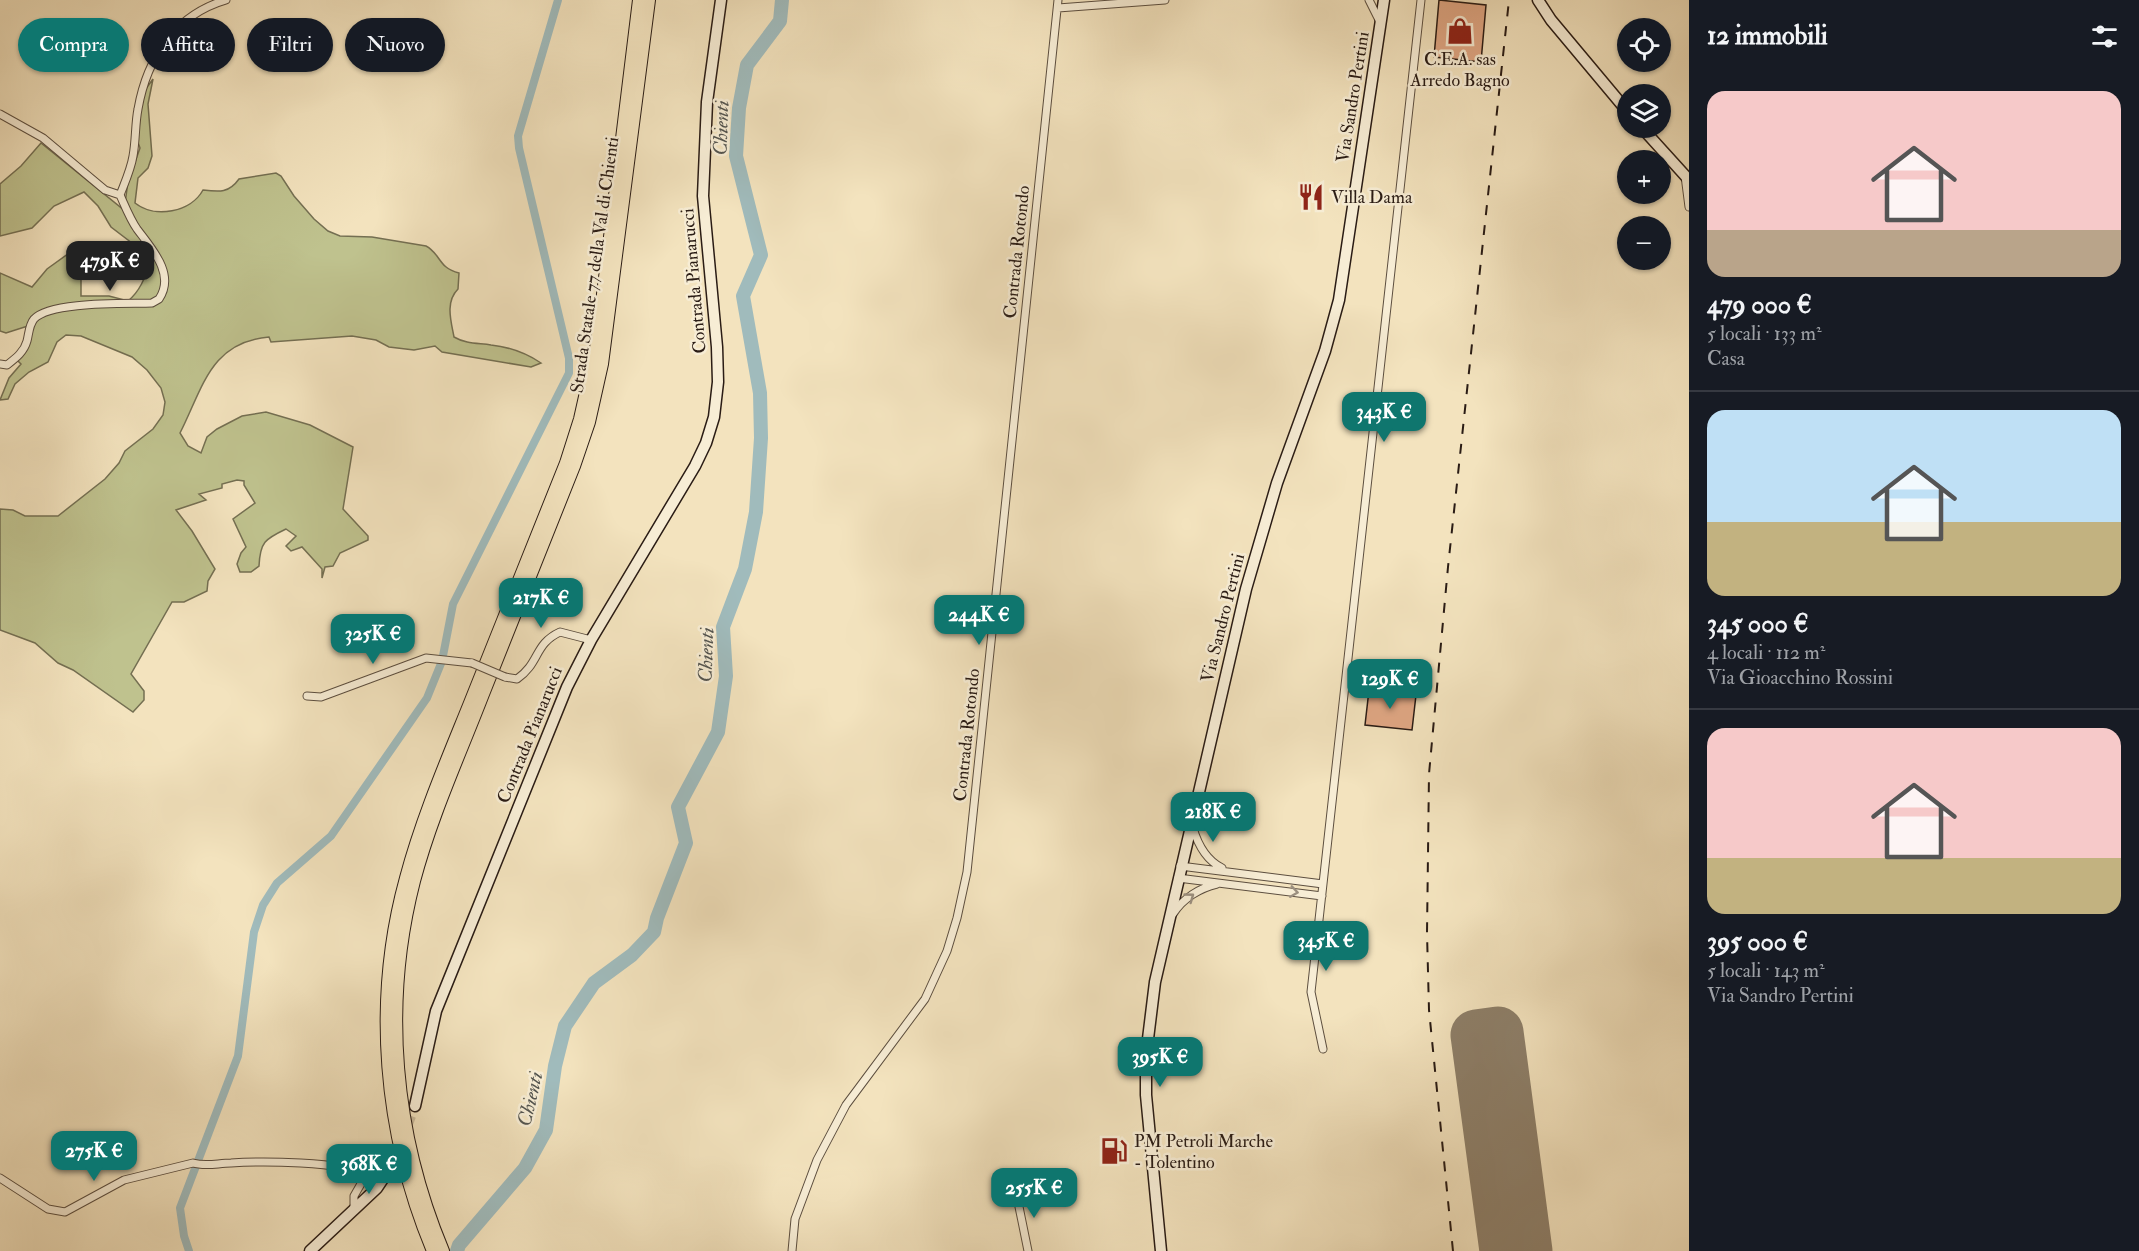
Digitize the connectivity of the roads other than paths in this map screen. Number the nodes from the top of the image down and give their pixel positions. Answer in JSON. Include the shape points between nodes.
{"nodes":[{"id":1,"x":226,"y":0,"type":"edge"},
{"id":2,"x":639,"y":0,"type":"edge"},
{"id":3,"x":649,"y":0,"type":"edge"},
{"id":4,"x":721,"y":0,"type":"edge"},
{"id":5,"x":1058,"y":0,"type":"edge"},
{"id":6,"x":1165,"y":0,"type":"edge"},
{"id":7,"x":1369,"y":0,"type":"edge"},
{"id":8,"x":1384,"y":0,"type":"edge"},
{"id":9,"x":1421,"y":0,"type":"edge"},
{"id":10,"x":1538,"y":0,"type":"edge"},
{"id":11,"x":1058,"y":8,"type":"junction"},
{"id":12,"x":1380,"y":24,"type":"junction"},
{"id":13,"x":1617,"y":99,"type":"edge"},
{"id":14,"x":0,"y":114,"type":"edge"},
{"id":15,"x":1651,"y":138,"type":"edge"},
{"id":16,"x":1687,"y":178,"type":"edge"},
{"id":17,"x":120,"y":195,"type":"junction"},
{"id":18,"x":1689,"y":207,"type":"edge"},
{"id":19,"x":0,"y":364,"type":"edge"},
{"id":20,"x":591,"y":640,"type":"junction"},
{"id":21,"x":307,"y":696,"type":"dead end"},
{"id":22,"x":1191,"y":822,"type":"junction"},
{"id":23,"x":1180,"y":866,"type":"junction"},
{"id":24,"x":1227,"y":871,"type":"junction"},
{"id":25,"x":1268,"y":877,"type":"junction"},
{"id":26,"x":1178,"y":878,"type":"junction"},
{"id":27,"x":1223,"y":883,"type":"junction"},
{"id":28,"x":1323,"y":884,"type":"junction"},
{"id":29,"x":1266,"y":888,"type":"junction"},
{"id":30,"x":1322,"y":896,"type":"junction"},
{"id":31,"x":1167,"y":926,"type":"junction"},
{"id":32,"x":1323,"y":1049,"type":"dead end"},
{"id":33,"x":415,"y":1106,"type":"tunnel mouth"},
{"id":34,"x":391,"y":1167,"type":"tunnel mouth"},
{"id":35,"x":0,"y":1178,"type":"edge"},
{"id":36,"x":1016,"y":1192,"type":"dead end"},
{"id":37,"x":354,"y":1209,"type":"junction"},
{"id":38,"x":310,"y":1251,"type":"edge"},
{"id":39,"x":433,"y":1251,"type":"edge"},
{"id":40,"x":443,"y":1251,"type":"edge"},
{"id":41,"x":792,"y":1251,"type":"edge"},
{"id":42,"x":1028,"y":1251,"type":"edge"},
{"id":43,"x":1161,"y":1251,"type":"edge"}],
"edges":[{"from":1,"to":17,"type":"street","via":[[205,6],[187,18],[150,66],[137,111],[134,155]]},
{"from":2,"to":39,"type":"highway","name":"Strada Statale 77 della Val di Chienti","via":[[597,344],[580,419],[427,814],[397,917],[388,987],[390,1090],[412,1196]]},
{"from":3,"to":40,"type":"highway","name":"Strada Statale 77 della Val di Chienti","via":[[605,344],[589,422],[435,817],[406,919],[397,996],[399,1088],[412,1162]]},
{"from":4,"to":20,"type":"main road","name":"Contrada Pianarucci","via":[[707,102],[703,185],[717,347],[714,417],[695,466]]},
{"from":5,"to":11,"type":"street","name":"Contrada Rotondo"},
{"from":6,"to":11,"type":"street"},
{"from":7,"to":12,"type":"street"},
{"from":8,"to":12,"type":"main road","name":"Via Sandro Pertini"},
{"from":9,"to":28,"type":"street"},
{"from":10,"to":13,"type":"main road"},
{"from":11,"to":41,"type":"street","name":"Contrada Rotondo","via":[[965,884],[947,951],[925,999],[846,1105],[817,1160],[795,1219]]},
{"from":12,"to":22,"type":"main road","name":"Via Sandro Pertini","via":[[1339,300],[1262,531]]},
{"from":14,"to":17,"type":"street","via":[[43,138],[105,190]]},
{"from":15,"to":16,"type":"main road"},
{"from":16,"to":18,"type":"street"},
{"from":17,"to":19,"type":"street","via":[[136,228],[159,259],[165,285],[159,299],[152,303],[64,306],[38,316],[20,355],[7,365]]},
{"from":20,"to":21,"type":"street","bridge":true,"via":[[560,632],[542,644],[528,671],[517,679],[472,663],[426,658],[321,698]]},
{"from":20,"to":33,"type":"main road","name":"Contrada Pianarucci","via":[[567,687],[436,1011]]},
{"from":22,"to":23,"type":"main road","name":"Via Sandro Pertini"},
{"from":22,"to":24,"type":"street","via":[[1208,858]]},
{"from":23,"to":24,"type":"street"},
{"from":23,"to":26,"type":"main road","name":"Via Sandro Pertini"},
{"from":24,"to":25,"type":"street"},
{"from":25,"to":28,"type":"street"},
{"from":25,"to":29,"type":"street"},
{"from":26,"to":27,"type":"street"},
{"from":26,"to":31,"type":"main road","name":"Via Sandro Pertini"},
{"from":27,"to":29,"type":"street"},
{"from":31,"to":27,"type":"street","one_way":true,"via":[[1174,911],[1189,896]]},
{"from":28,"to":30,"type":"street"},
{"from":29,"to":30,"type":"street","one_way":true},
{"from":30,"to":32,"type":"street","via":[[1311,992]]},
{"from":31,"to":43,"type":"main road","name":"Via Sandro Pertini","via":[[1146,1055],[1146,1095]]},
{"from":34,"to":37,"type":"main road","via":[[378,1188]]},
{"from":35,"to":37,"type":"street","via":[[48,1209],[66,1212],[124,1180],[197,1164],[306,1165],[366,1175],[354,1196]]},
{"from":36,"to":42,"type":"street"},
{"from":37,"to":38,"type":"main road"}]}
